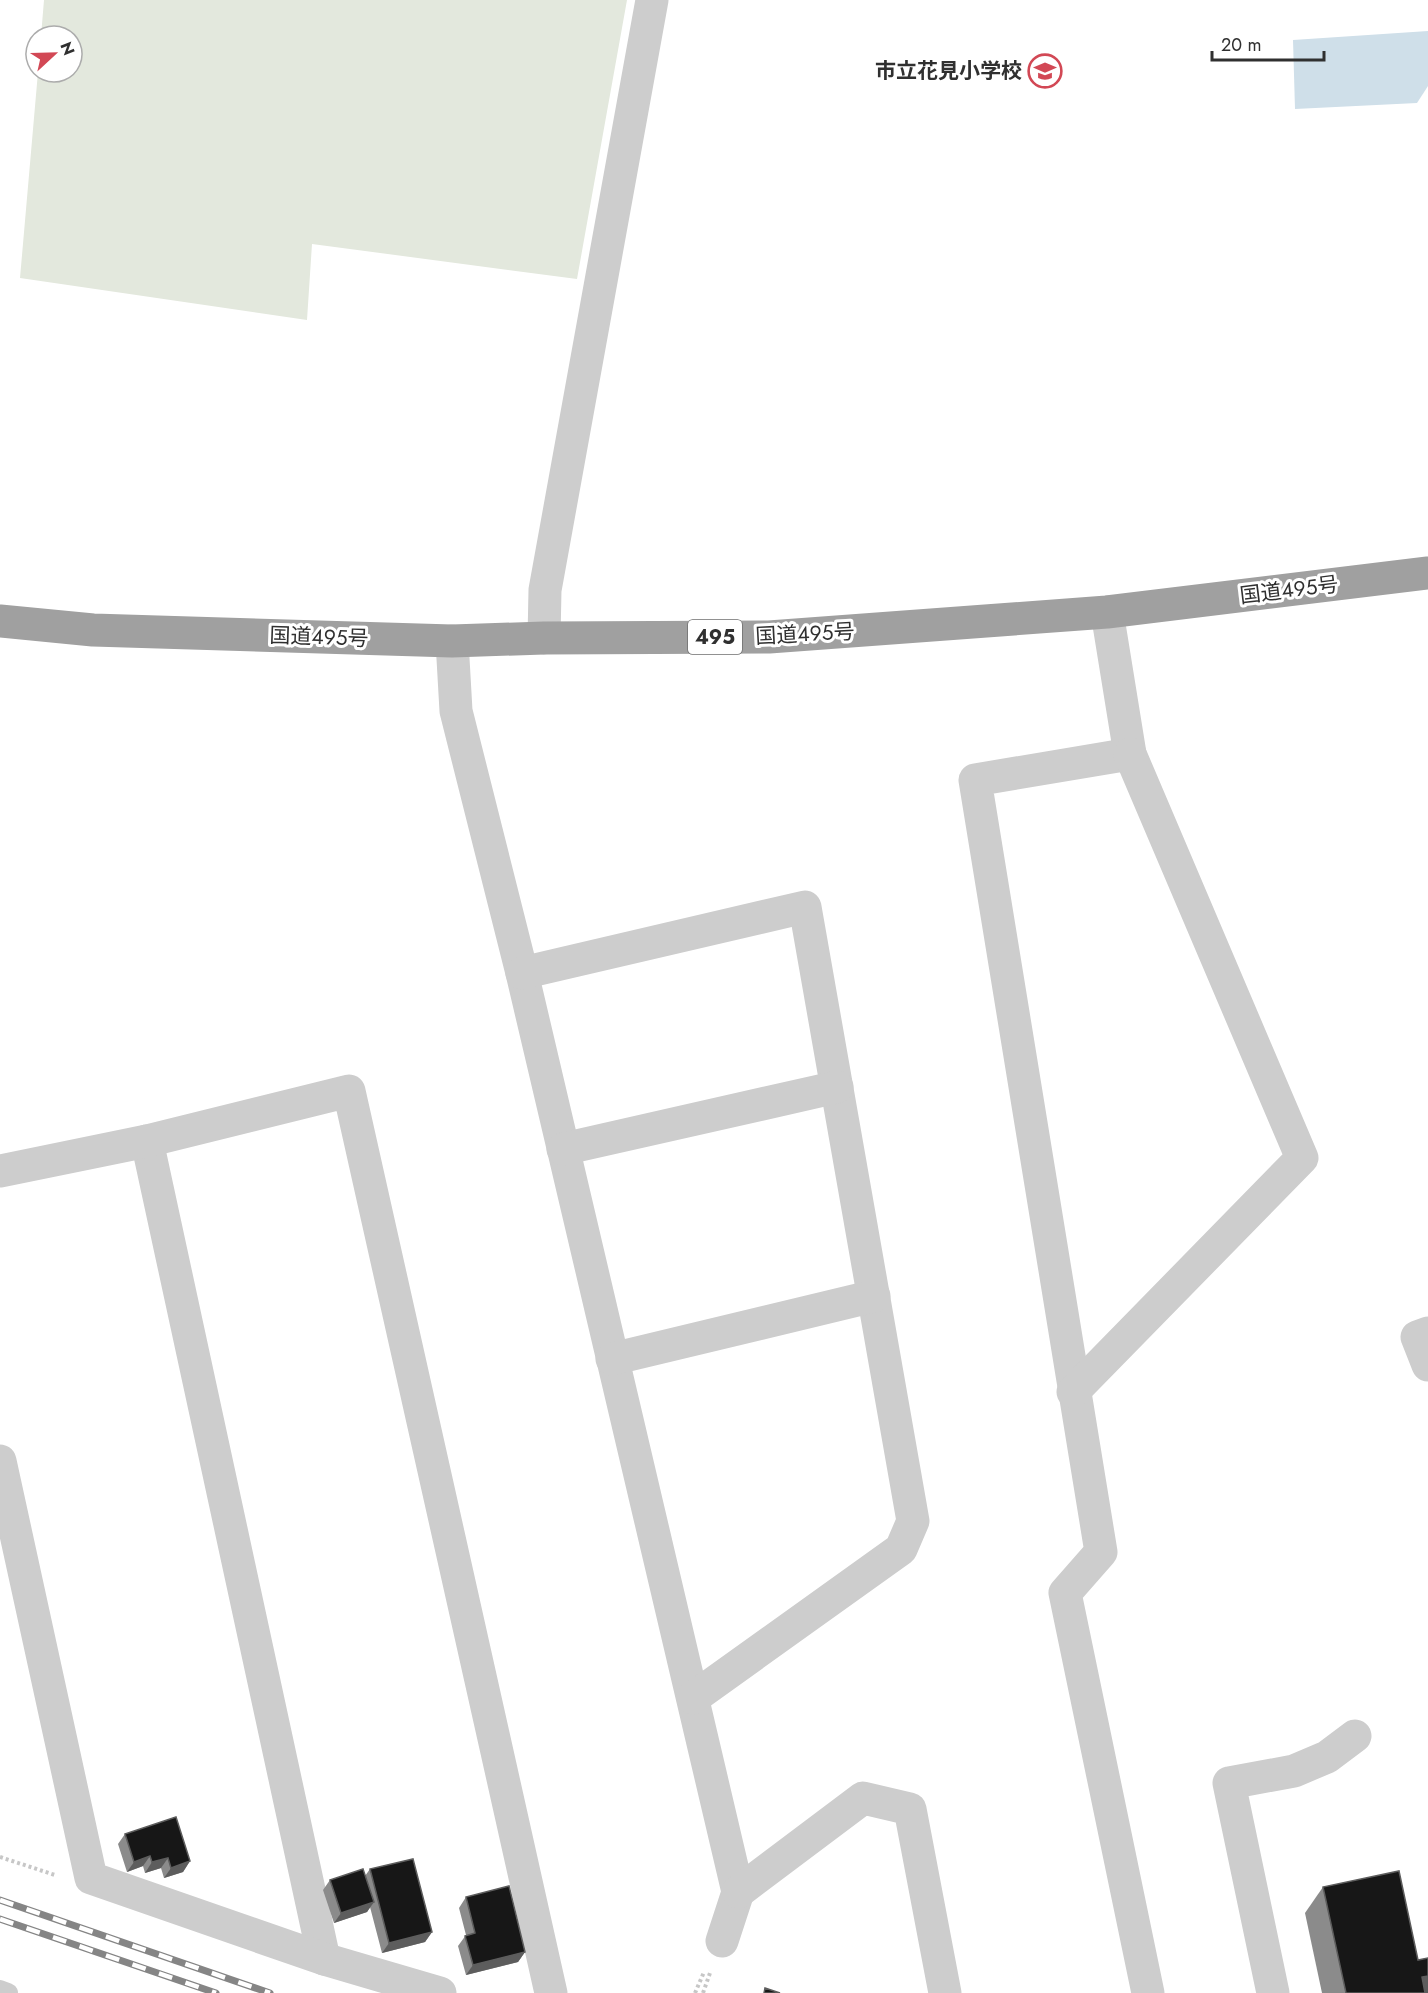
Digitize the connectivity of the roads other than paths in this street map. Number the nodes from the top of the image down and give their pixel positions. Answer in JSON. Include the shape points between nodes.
{"nodes":[{"id":1,"x":652,"y":0,"type":"edge"},
{"id":2,"x":1428,"y":573,"type":"edge"},
{"id":3,"x":1107,"y":612,"type":"junction"},
{"id":4,"x":0,"y":621,"type":"edge"},
{"id":5,"x":544,"y":638,"type":"junction"},
{"id":6,"x":452,"y":641,"type":"junction"},
{"id":7,"x":1130,"y":754,"type":"junction"},
{"id":8,"x":522,"y":973,"type":"junction"},
{"id":9,"x":837,"y":1087,"type":"junction"},
{"id":10,"x":147,"y":1141,"type":"junction"},
{"id":11,"x":563,"y":1149,"type":"junction"},
{"id":12,"x":0,"y":1171,"type":"edge"},
{"id":13,"x":874,"y":1296,"type":"junction"},
{"id":14,"x":1428,"y":1333,"type":"edge"},
{"id":15,"x":612,"y":1359,"type":"junction"},
{"id":16,"x":1428,"y":1365,"type":"edge"},
{"id":17,"x":1073,"y":1392,"type":"junction"},
{"id":18,"x":0,"y":1461,"type":"edge"},
{"id":19,"x":693,"y":1698,"type":"junction"},
{"id":20,"x":1355,"y":1736,"type":"dead end"},
{"id":21,"x":738,"y":1892,"type":"junction"},
{"id":22,"x":722,"y":1941,"type":"dead end"},
{"id":23,"x":324,"y":1959,"type":"junction"},
{"id":24,"x":0,"y":1990,"type":"edge"},
{"id":25,"x":8,"y":1993,"type":"edge"},
{"id":26,"x":440,"y":1993,"type":"edge"},
{"id":27,"x":551,"y":1993,"type":"edge"},
{"id":28,"x":945,"y":1993,"type":"edge"},
{"id":29,"x":1149,"y":1993,"type":"edge"},
{"id":30,"x":1273,"y":1993,"type":"edge"}],
"edges":[{"from":1,"to":5,"type":"street","via":[[545,590]]},
{"from":2,"to":3,"type":"highway","name":"国道495号","number":"495"},
{"from":3,"to":5,"type":"highway","name":"国道495号","number":"495","via":[[769,637]]},
{"from":3,"to":7,"type":"street"},
{"from":4,"to":6,"type":"highway","name":"国道495号","number":"495","via":[[93,630]]},
{"from":5,"to":6,"type":"highway","name":"国道495号","number":"495"},
{"from":6,"to":8,"type":"street","via":[[456,711]]},
{"from":7,"to":17,"type":"street","via":[[1302,1158]]},
{"from":7,"to":17,"type":"street","via":[[975,780]]},
{"from":8,"to":9,"type":"street","via":[[805,907]]},
{"from":8,"to":11,"type":"street"},
{"from":9,"to":11,"type":"street"},
{"from":9,"to":13,"type":"street"},
{"from":10,"to":12,"type":"street"},
{"from":10,"to":23,"type":"street"},
{"from":10,"to":27,"type":"street","via":[[349,1091]]},
{"from":11,"to":15,"type":"street"},
{"from":13,"to":15,"type":"street"},
{"from":13,"to":19,"type":"street","via":[[913,1521],[901,1549]]},
{"from":14,"to":16,"type":"street","via":[[1417,1338]]},
{"from":15,"to":19,"type":"street"},
{"from":17,"to":29,"type":"street","via":[[1101,1551],[1065,1593]]},
{"from":18,"to":23,"type":"street","via":[[91,1878]]},
{"from":19,"to":21,"type":"street"},
{"from":20,"to":30,"type":"street","via":[[1327,1757],[1294,1771],[1228,1783]]},
{"from":21,"to":22,"type":"street"},
{"from":21,"to":28,"type":"street","via":[[863,1798],[910,1809]]},
{"from":23,"to":26,"type":"street"},
{"from":24,"to":25,"type":"lane"}]}
